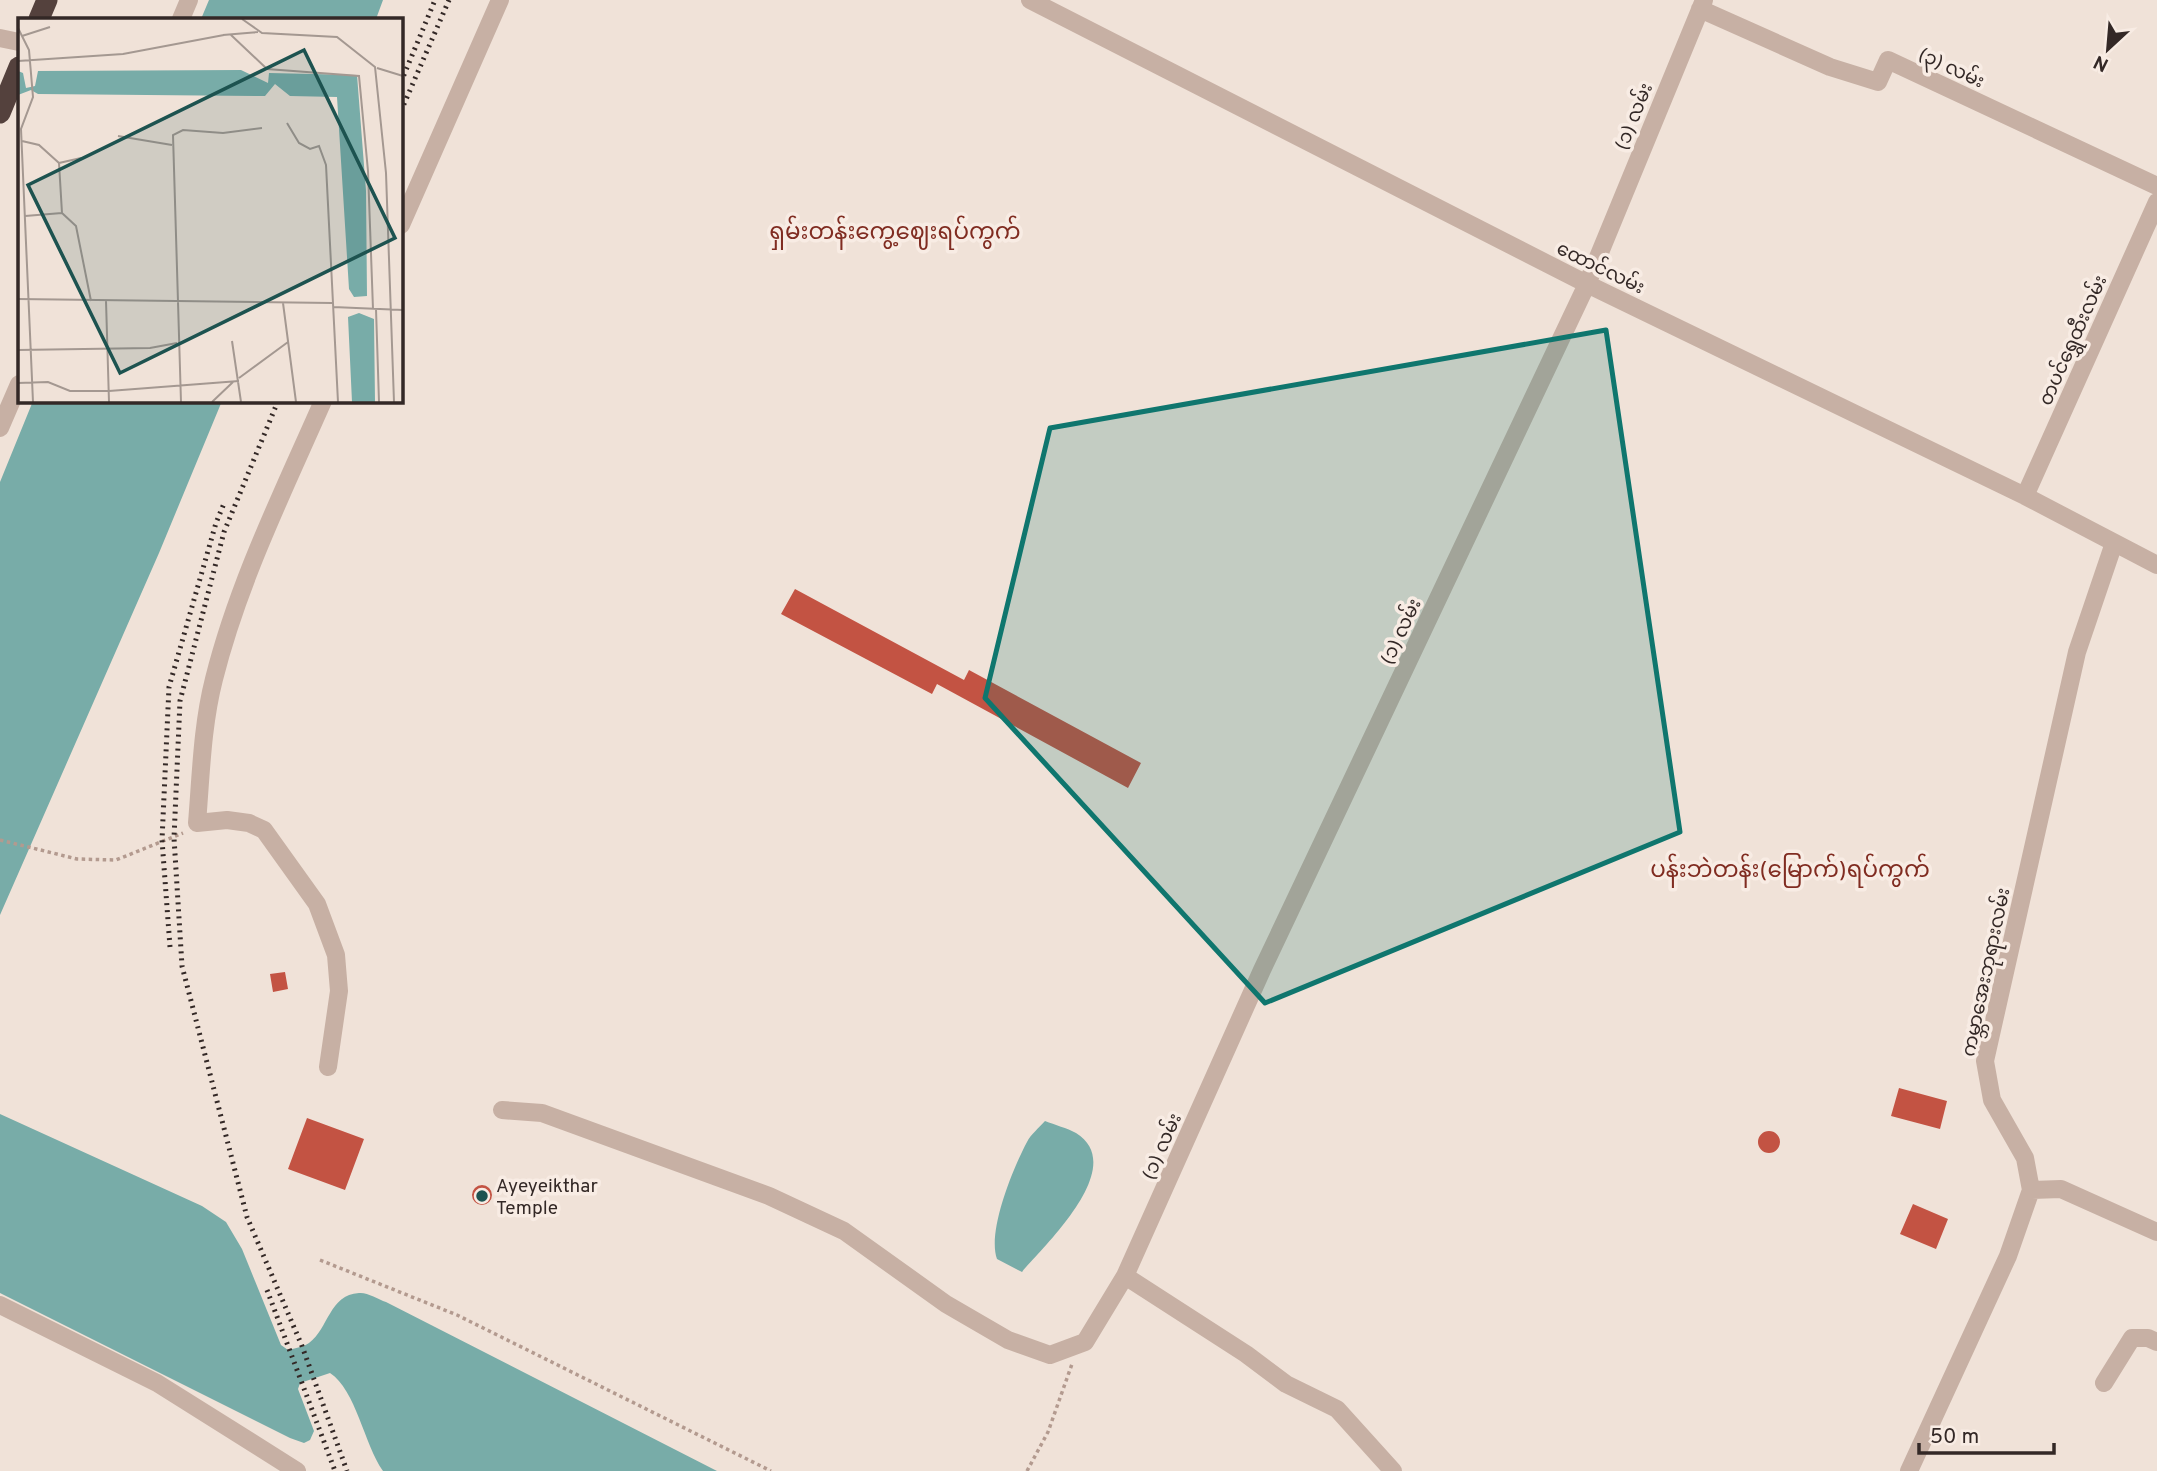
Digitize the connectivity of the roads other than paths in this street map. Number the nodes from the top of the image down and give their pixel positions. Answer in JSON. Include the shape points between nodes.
{"nodes":[{"id":1,"x":47,"y":0,"type":"edge"},
{"id":2,"x":189,"y":0,"type":"edge"},
{"id":3,"x":500,"y":0,"type":"edge"},
{"id":4,"x":1030,"y":0,"type":"edge"},
{"id":5,"x":1702,"y":4,"type":"edge"},
{"id":6,"x":39,"y":18,"type":"edge"},
{"id":7,"x":181,"y":18,"type":"edge"},
{"id":8,"x":0,"y":38,"type":"edge"},
{"id":9,"x":18,"y":41,"type":"edge"},
{"id":10,"x":18,"y":69,"type":"edge"},
{"id":11,"x":0,"y":113,"type":"edge"},
{"id":12,"x":2157,"y":186,"type":"edge"},
{"id":13,"x":2157,"y":202,"type":"edge"},
{"id":14,"x":402,"y":223,"type":"edge"},
{"id":15,"x":1587,"y":284,"type":"junction"},
{"id":16,"x":18,"y":386,"type":"edge"},
{"id":17,"x":323,"y":402,"type":"edge"},
{"id":18,"x":0,"y":428,"type":"edge"},
{"id":19,"x":2025,"y":496,"type":"junction"},
{"id":20,"x":2114,"y":543,"type":"junction"},
{"id":21,"x":2157,"y":565,"type":"edge"},
{"id":22,"x":328,"y":1067,"type":"dead end"},
{"id":23,"x":502,"y":1110,"type":"dead end"},
{"id":24,"x":2031,"y":1190,"type":"junction"},
{"id":25,"x":2157,"y":1231,"type":"edge"},
{"id":26,"x":1125,"y":1276,"type":"junction"},
{"id":27,"x":0,"y":1305,"type":"edge"},
{"id":28,"x":2157,"y":1342,"type":"edge"},
{"id":29,"x":2104,"y":1382,"type":"dead end"},
{"id":30,"x":297,"y":1471,"type":"edge"},
{"id":31,"x":1393,"y":1471,"type":"edge"},
{"id":32,"x":1909,"y":1471,"type":"edge"}],
"edges":[{"from":1,"to":6,"type":"highway"},
{"from":2,"to":7,"type":"street"},
{"from":3,"to":14,"type":"street"},
{"from":4,"to":15,"type":"street","name":"ထောင်လမ်း"},
{"from":5,"to":12,"type":"street","name":"(၃) လမ်း","via":[[1830,67],[1878,82],[1888,60]]},
{"from":5,"to":15,"type":"street","name":"(၁) လမ်း"},
{"from":8,"to":9,"type":"street"},
{"from":10,"to":11,"type":"highway"},
{"from":13,"to":19,"type":"street","name":"တပင်ရွှေထီးလမ်း"},
{"from":15,"to":19,"type":"street","name":"ထောင်လမ်း"},
{"from":15,"to":26,"type":"street","name":"(၁) လမ်း","via":[[1262,970]]},
{"from":16,"to":18,"type":"street"},
{"from":17,"to":22,"type":"street","via":[[230,622],[203,742],[197,823],[227,820],[264,830],[317,904],[336,954],[339,991]]},
{"from":19,"to":20,"type":"street","name":"ထောင်လမ်း"},
{"from":20,"to":21,"type":"street","name":"ထောင်လမ်း"},
{"from":20,"to":24,"type":"street","name":"ကမ္ဘာအေးဘုရားလမ်း","via":[[2077,652],[1985,1061],[1992,1100],[2025,1158]]},
{"from":23,"to":26,"type":"street","name":"(၁) လမ်း","via":[[542,1113],[769,1196],[844,1231],[946,1304],[1008,1340],[1050,1355],[1085,1342]]},
{"from":24,"to":25,"type":"street","via":[[2061,1189]]},
{"from":24,"to":32,"type":"street","via":[[2008,1256]]},
{"from":26,"to":31,"type":"street","via":[[1286,1384],[1337,1409]]},
{"from":27,"to":30,"type":"street","via":[[157,1384]]},
{"from":28,"to":29,"type":"street","via":[[2132,1338]]}]}
